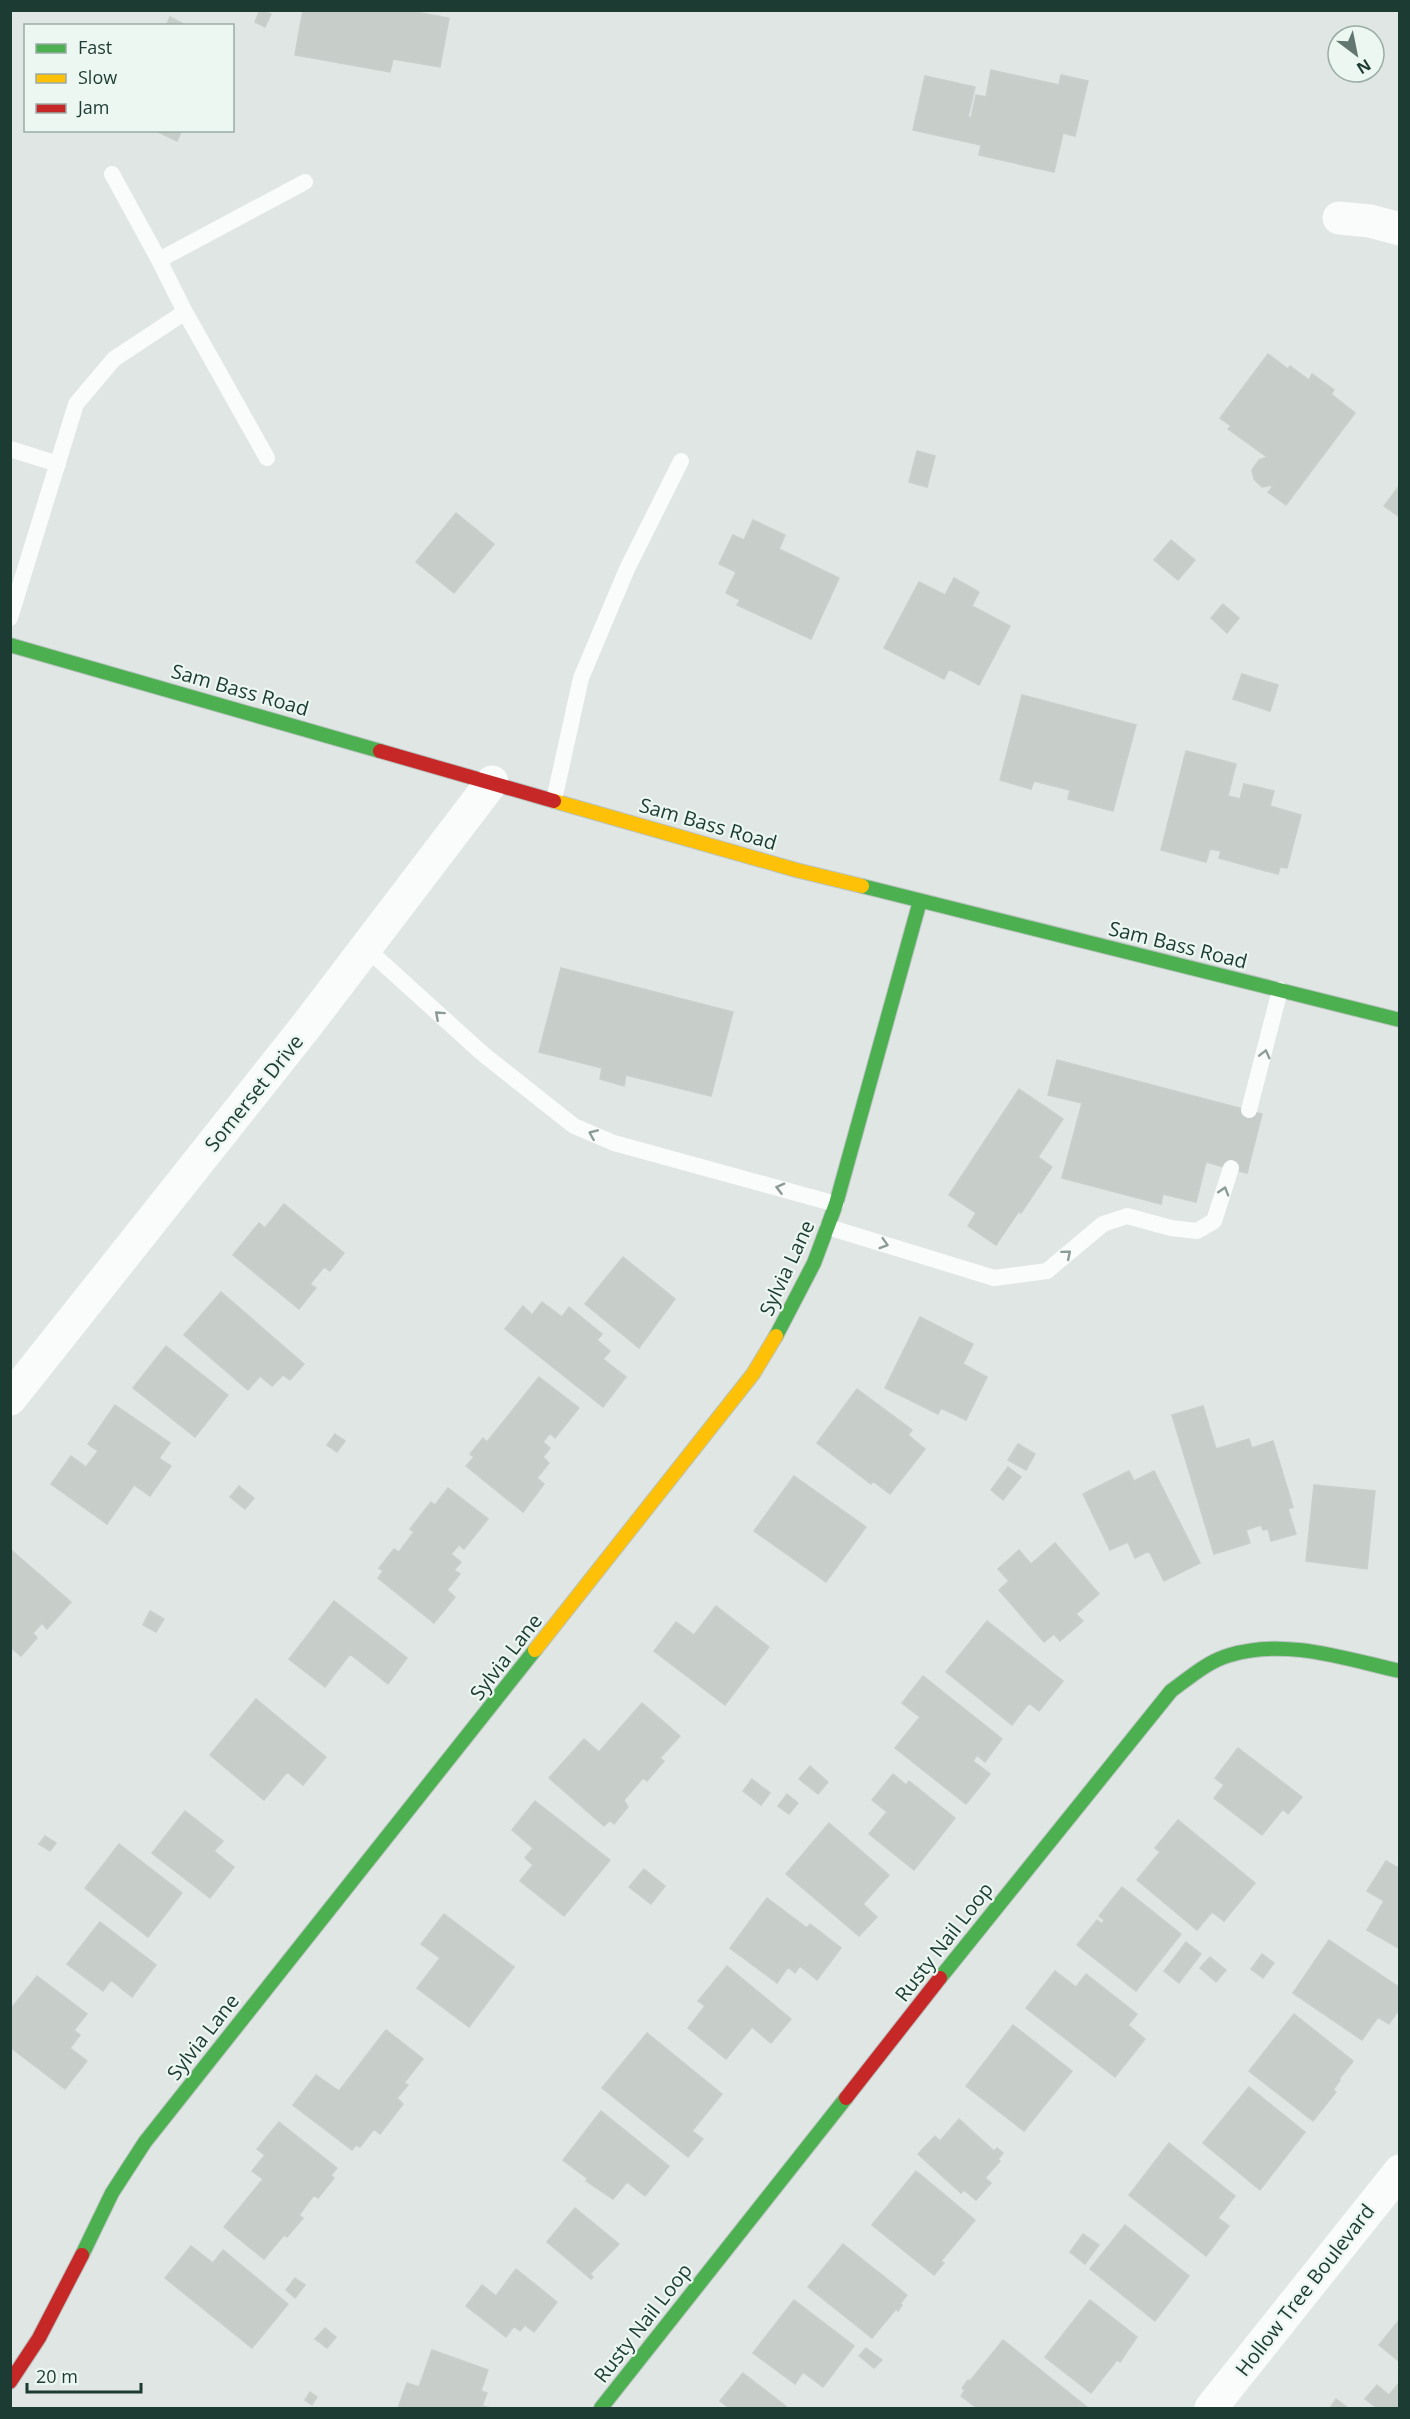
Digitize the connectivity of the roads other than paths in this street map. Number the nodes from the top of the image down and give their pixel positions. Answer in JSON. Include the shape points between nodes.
{"nodes":[{"id":1,"x":112,"y":174,"type":"dead end"},
{"id":2,"x":304,"y":182,"type":"dead end"},
{"id":3,"x":1339,"y":218,"type":"dead end"},
{"id":4,"x":1400,"y":229,"type":"edge"},
{"id":5,"x":159,"y":260,"type":"junction"},
{"id":6,"x":185,"y":312,"type":"junction"},
{"id":7,"x":10,"y":449,"type":"edge"},
{"id":8,"x":267,"y":458,"type":"dead end"},
{"id":9,"x":681,"y":461,"type":"dead end"},
{"id":10,"x":58,"y":464,"type":"junction"},
{"id":11,"x":10,"y":618,"type":"edge"},
{"id":12,"x":10,"y":645,"type":"edge"},
{"id":13,"x":492,"y":782,"type":"junction"},
{"id":14,"x":554,"y":800,"type":"junction"},
{"id":15,"x":920,"y":901,"type":"junction"},
{"id":16,"x":366,"y":948,"type":"junction"},
{"id":17,"x":1280,"y":990,"type":"junction"},
{"id":18,"x":1400,"y":1020,"type":"edge"},
{"id":19,"x":1249,"y":1110,"type":"dead end"},
{"id":20,"x":1231,"y":1168,"type":"dead end"},
{"id":21,"x":836,"y":1204,"type":"junction"},
{"id":22,"x":828,"y":1227,"type":"junction"},
{"id":23,"x":10,"y":1399,"type":"edge"},
{"id":24,"x":1400,"y":1671,"type":"edge"},
{"id":25,"x":1400,"y":2171,"type":"edge"},
{"id":26,"x":10,"y":2382,"type":"edge"},
{"id":27,"x":601,"y":2409,"type":"edge"},
{"id":28,"x":1211,"y":2409,"type":"edge"}],
"edges":[{"from":1,"to":5,"type":"lane"},
{"from":2,"to":5,"type":"lane"},
{"from":3,"to":4,"type":"street"},
{"from":5,"to":6,"type":"lane"},
{"from":6,"to":8,"type":"lane"},
{"from":6,"to":10,"type":"lane","via":[[114,359],[76,404]]},
{"from":7,"to":10,"type":"lane"},
{"from":9,"to":14,"type":"lane","via":[[627,569],[581,678]]},
{"from":10,"to":11,"type":"lane"},
{"from":12,"to":13,"type":"street","name":"Sam Bass Road"},
{"from":13,"to":14,"type":"street","name":"Sam Bass Road"},
{"from":13,"to":16,"type":"street","name":"Somerset Drive"},
{"from":14,"to":15,"type":"street","name":"Sam Bass Road","via":[[796,870]]},
{"from":15,"to":17,"type":"street","name":"Sam Bass Road"},
{"from":15,"to":21,"type":"street","name":"Sylvia Lane"},
{"from":21,"to":16,"type":"lane","one_way":true,"via":[[614,1143],[574,1126],[483,1054]]},
{"from":16,"to":23,"type":"street","name":"Somerset Drive"},
{"from":17,"to":18,"type":"street","name":"Sam Bass Road"},
{"from":19,"to":17,"type":"lane","one_way":true},
{"from":22,"to":20,"type":"lane","one_way":true,"via":[[994,1278],[1047,1271],[1103,1224],[1127,1216],[1197,1231],[1214,1221]]},
{"from":21,"to":22,"type":"street","name":"Sylvia Lane"},
{"from":22,"to":26,"type":"street","name":"Sylvia Lane","via":[[786,1320],[753,1374],[145,2142],[109,2198],[67,2289]]},
{"from":24,"to":27,"type":"street","name":"Rusty Nail Loop","via":[[1288,1649],[1259,1650],[1230,1655],[1171,1691],[990,1914]]},
{"from":25,"to":28,"type":"street","name":"Hollow Tree Boulevard"}]}
